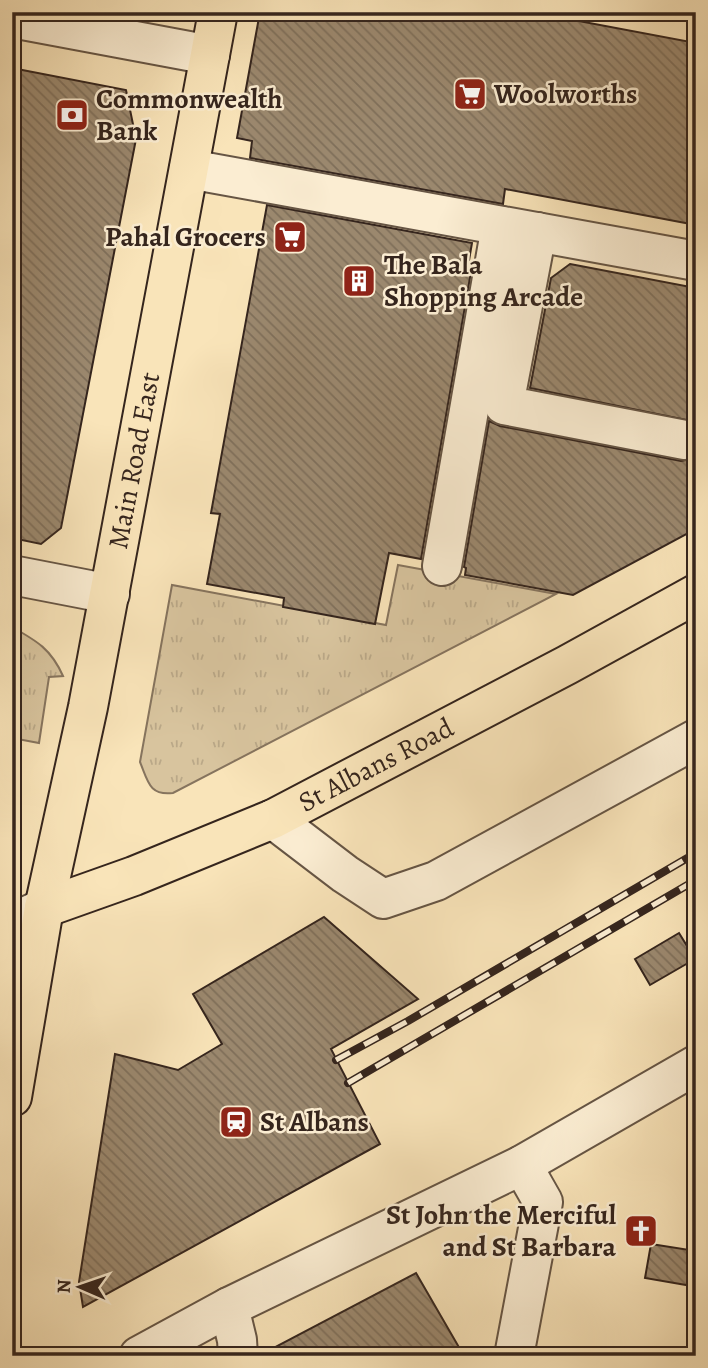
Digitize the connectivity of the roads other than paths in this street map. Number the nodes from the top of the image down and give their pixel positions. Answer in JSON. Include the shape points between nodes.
{"nodes":[{"id":1,"x":218,"y":12,"type":"edge"},
{"id":2,"x":12,"y":18,"type":"edge"},
{"id":3,"x":210,"y":55,"type":"junction"},
{"id":4,"x":189,"y":169,"type":"junction"},
{"id":5,"x":519,"y":229,"type":"junction"},
{"id":6,"x":696,"y":261,"type":"edge"},
{"id":7,"x":685,"y":440,"type":"dead end"},
{"id":8,"x":442,"y":566,"type":"dead end"},
{"id":9,"x":12,"y":575,"type":"edge"},
{"id":10,"x":110,"y":594,"type":"junction"},
{"id":11,"x":696,"y":594,"type":"edge"},
{"id":12,"x":696,"y":739,"type":"edge"},
{"id":13,"x":273,"y":819,"type":"junction"},
{"id":14,"x":28,"y":915,"type":"edge"},
{"id":15,"x":696,"y":1065,"type":"edge"},
{"id":16,"x":12,"y":1097,"type":"edge"},
{"id":17,"x":522,"y":1165,"type":"junction"},
{"id":18,"x":229,"y":1307,"type":"junction"},
{"id":19,"x":139,"y":1356,"type":"edge"},
{"id":20,"x":238,"y":1356,"type":"edge"},
{"id":21,"x":514,"y":1356,"type":"edge"}],
"edges":[{"from":1,"to":3,"type":"main road","name":"Main Road East"},
{"from":2,"to":3,"type":"street"},
{"from":3,"to":4,"type":"main road","name":"Main Road East"},
{"from":4,"to":5,"type":"street"},
{"from":4,"to":10,"type":"main road","name":"Main Road East"},
{"from":5,"to":6,"type":"street"},
{"from":5,"to":7,"type":"street","via":[[504,405]]},
{"from":5,"to":8,"type":"street"},
{"from":9,"to":10,"type":"street"},
{"from":10,"to":14,"type":"main road","name":"Main Road East","via":[[88,707]]},
{"from":11,"to":13,"type":"main road","name":"St Albans Road"},
{"from":12,"to":13,"type":"street","via":[[436,881],[383,899]]},
{"from":13,"to":14,"type":"main road","name":"St Albans Road"},
{"from":14,"to":16,"type":"main road","name":"Main Road East"},
{"from":15,"to":17,"type":"street"},
{"from":17,"to":18,"type":"street"},
{"from":17,"to":21,"type":"street","via":[[542,1202]]},
{"from":18,"to":19,"type":"street"},
{"from":18,"to":20,"type":"street"}]}
